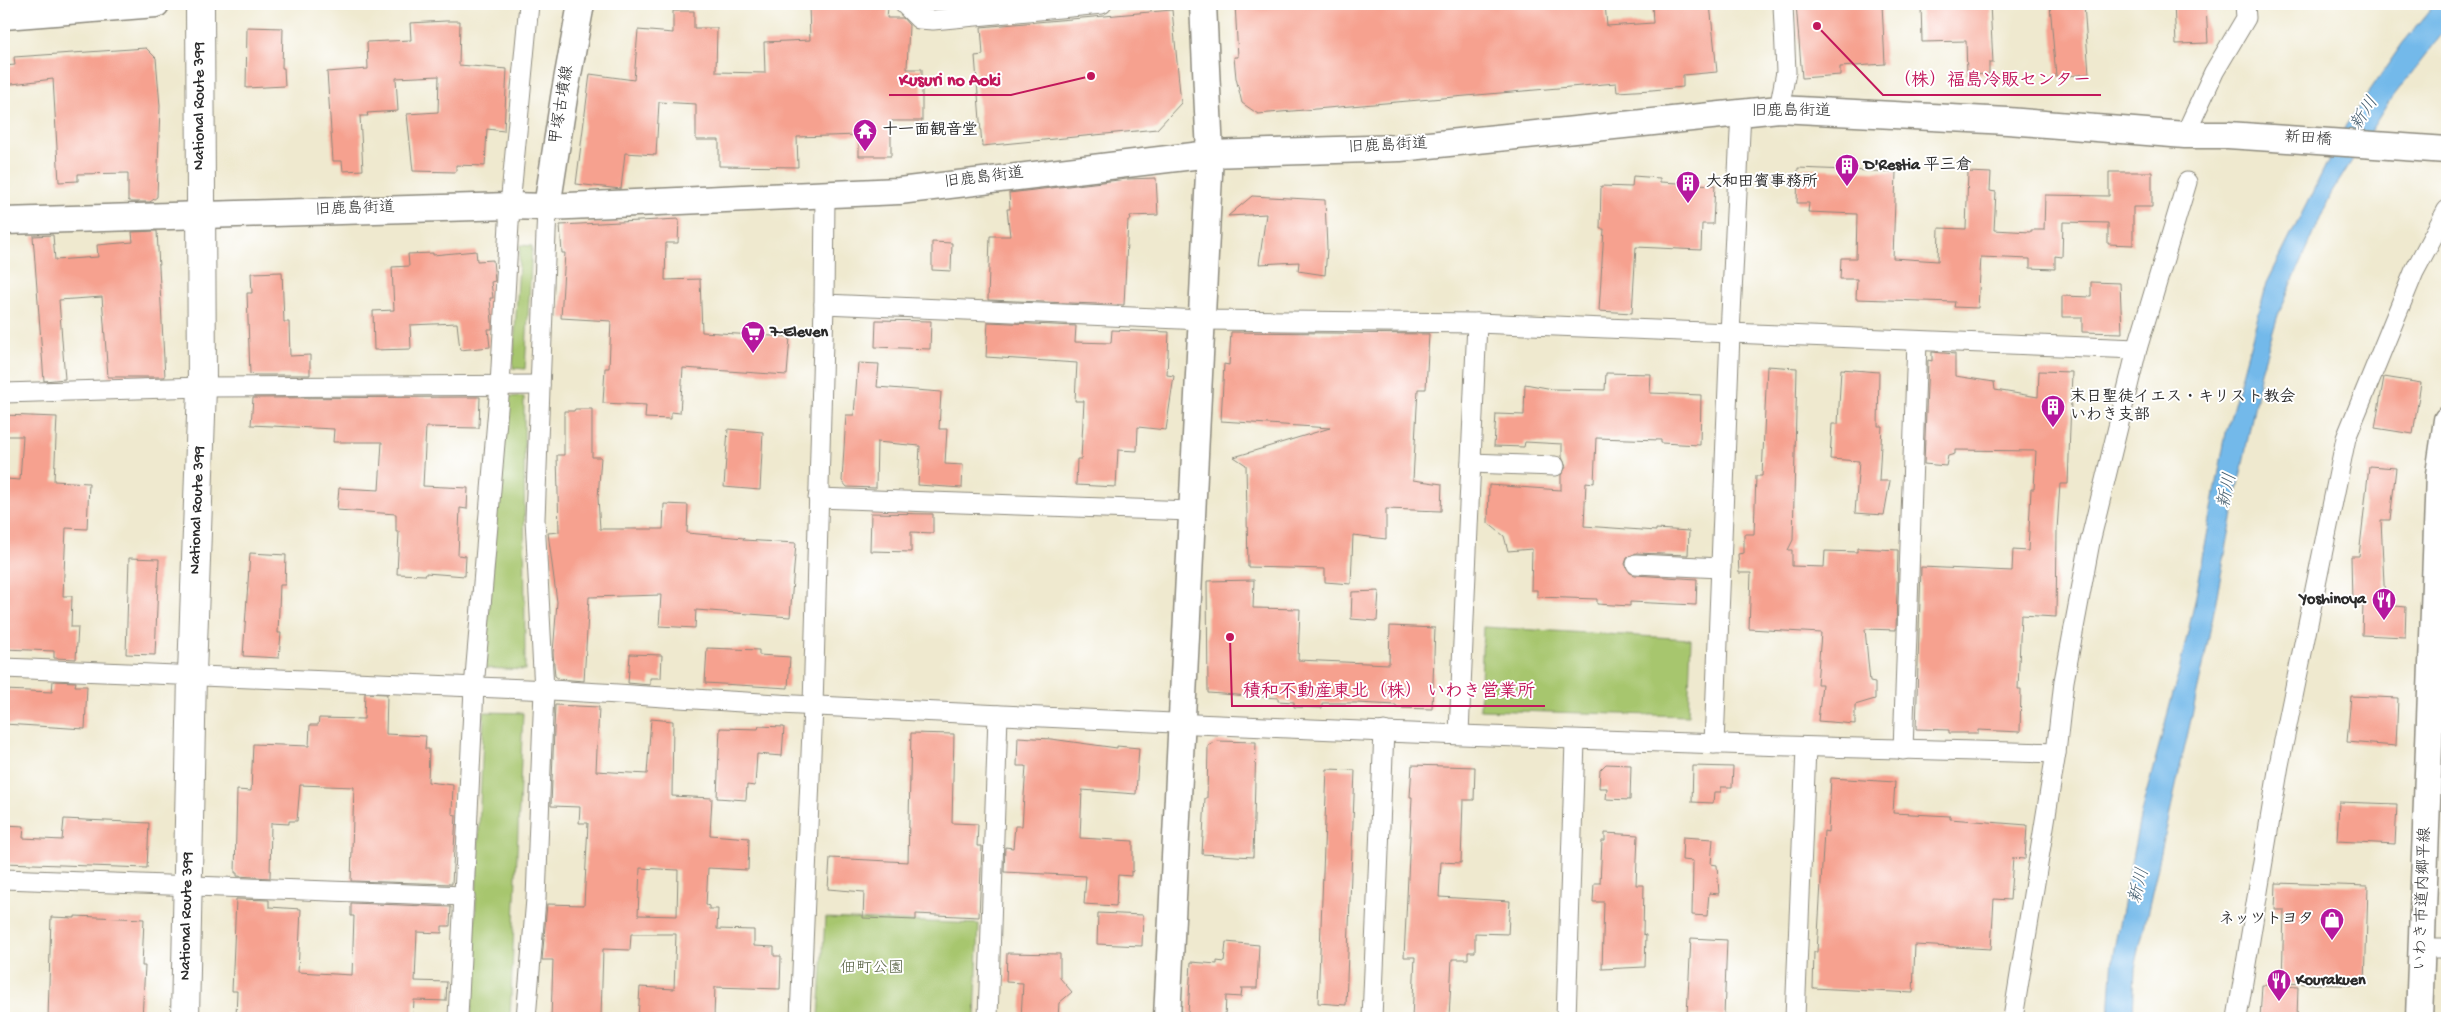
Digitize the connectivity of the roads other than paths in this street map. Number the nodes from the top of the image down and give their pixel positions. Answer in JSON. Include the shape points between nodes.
{"nodes":[{"id":1,"x":156,"y":4,"type":"edge"},
{"id":2,"x":200,"y":4,"type":"edge"},
{"id":3,"x":529,"y":4,"type":"edge"},
{"id":4,"x":581,"y":4,"type":"edge"},
{"id":5,"x":904,"y":4,"type":"edge"},
{"id":6,"x":1102,"y":4,"type":"edge"},
{"id":7,"x":1203,"y":4,"type":"edge"},
{"id":8,"x":1782,"y":4,"type":"edge"},
{"id":9,"x":2245,"y":4,"type":"edge"},
{"id":10,"x":4,"y":16,"type":"edge"},
{"id":11,"x":1780,"y":109,"type":"junction"},
{"id":12,"x":1741,"y":112,"type":"junction"},
{"id":13,"x":2185,"y":135,"type":"junction"},
{"id":14,"x":2228,"y":135,"type":"joint"},
{"id":15,"x":2447,"y":150,"type":"edge"},
{"id":16,"x":1210,"y":154,"type":"junction"},
{"id":17,"x":2187,"y":182,"type":"dead end"},
{"id":18,"x":825,"y":196,"type":"junction"},
{"id":19,"x":510,"y":206,"type":"junction"},
{"id":20,"x":547,"y":206,"type":"junction"},
{"id":21,"x":2447,"y":210,"type":"edge"},
{"id":22,"x":200,"y":214,"type":"junction"},
{"id":23,"x":4,"y":221,"type":"edge"},
{"id":24,"x":824,"y":304,"type":"junction"},
{"id":25,"x":1202,"y":320,"type":"junction"},
{"id":26,"x":1477,"y":324,"type":"junction"},
{"id":27,"x":1730,"y":334,"type":"junction"},
{"id":28,"x":1917,"y":341,"type":"junction"},
{"id":29,"x":2136,"y":348,"type":"junction"},
{"id":30,"x":540,"y":385,"type":"junction"},
{"id":31,"x":500,"y":386,"type":"junction"},
{"id":32,"x":202,"y":387,"type":"junction"},
{"id":33,"x":4,"y":394,"type":"edge"},
{"id":34,"x":2447,"y":420,"type":"edge"},
{"id":35,"x":1471,"y":463,"type":"junction"},
{"id":36,"x":1555,"y":466,"type":"dead end"},
{"id":37,"x":818,"y":498,"type":"junction"},
{"id":38,"x":1191,"y":511,"type":"junction"},
{"id":39,"x":2442,"y":546,"type":"edge"},
{"id":40,"x":1636,"y":564,"type":"dead end"},
{"id":41,"x":1721,"y":568,"type":"junction"},
{"id":42,"x":4,"y":668,"type":"edge"},
{"id":43,"x":192,"y":674,"type":"junction"},
{"id":44,"x":474,"y":688,"type":"junction"},
{"id":45,"x":544,"y":690,"type":"junction"},
{"id":46,"x":813,"y":706,"type":"junction"},
{"id":47,"x":998,"y":715,"type":"junction"},
{"id":48,"x":1182,"y":724,"type":"junction"},
{"id":49,"x":1384,"y":731,"type":"junction"},
{"id":50,"x":1460,"y":733,"type":"junction"},
{"id":51,"x":1575,"y":741,"type":"junction"},
{"id":52,"x":1714,"y":744,"type":"junction"},
{"id":53,"x":1806,"y":748,"type":"junction"},
{"id":54,"x":1903,"y":750,"type":"junction"},
{"id":55,"x":2056,"y":753,"type":"junction"},
{"id":56,"x":4,"y":879,"type":"edge"},
{"id":57,"x":189,"y":886,"type":"junction"},
{"id":58,"x":465,"y":896,"type":"junction"},
{"id":59,"x":2422,"y":948,"type":"junction"},
{"id":60,"x":2447,"y":948,"type":"edge"},
{"id":61,"x":185,"y":1018,"type":"edge"},
{"id":62,"x":458,"y":1018,"type":"edge"},
{"id":63,"x":526,"y":1018,"type":"edge"},
{"id":64,"x":800,"y":1018,"type":"edge"},
{"id":65,"x":988,"y":1018,"type":"edge"},
{"id":66,"x":1167,"y":1018,"type":"edge"},
{"id":67,"x":1372,"y":1018,"type":"edge"},
{"id":68,"x":1566,"y":1018,"type":"edge"},
{"id":69,"x":1795,"y":1018,"type":"edge"},
{"id":70,"x":2013,"y":1018,"type":"edge"},
{"id":71,"x":2237,"y":1018,"type":"edge"},
{"id":72,"x":2419,"y":1018,"type":"edge"}],
"edges":[{"from":1,"to":10,"type":"street"},
{"from":2,"to":22,"type":"highway","name":"National Route 399"},
{"from":3,"to":19,"type":"street"},
{"from":4,"to":20,"type":"street","name":"甲塚古墳線"},
{"from":5,"to":6,"type":"street","via":[[919,19],[933,20]]},
{"from":7,"to":16,"type":"street"},
{"from":8,"to":11,"type":"street","via":[[1786,72]]},
{"from":9,"to":13,"type":"street","via":[[2246,18],[2214,72]]},
{"from":11,"to":12,"type":"street","name":"旧鹿島街道"},
{"from":11,"to":13,"type":"street","name":"旧鹿島街道","via":[[2008,121]]},
{"from":12,"to":16,"type":"street","name":"旧鹿島街道","via":[[1671,122],[1400,148]]},
{"from":12,"to":27,"type":"street"},
{"from":13,"to":14,"type":"street","name":"旧鹿島街道"},
{"from":14,"to":15,"type":"street","name":"新田橋"},
{"from":16,"to":18,"type":"street","name":"旧鹿島街道","via":[[899,191]]},
{"from":16,"to":25,"type":"street"},
{"from":17,"to":29,"type":"street"},
{"from":18,"to":20,"type":"street","name":"旧鹿島街道"},
{"from":18,"to":24,"type":"street"},
{"from":19,"to":20,"type":"street","name":"旧鹿島街道"},
{"from":19,"to":22,"type":"street","name":"旧鹿島街道"},
{"from":19,"to":31,"type":"street"},
{"from":20,"to":30,"type":"street"},
{"from":21,"to":71,"type":"street","via":[[2414,272],[2346,438],[2279,766]]},
{"from":22,"to":23,"type":"street","name":"旧鹿島街道"},
{"from":22,"to":32,"type":"highway","name":"National Route 399"},
{"from":24,"to":25,"type":"street"},
{"from":24,"to":37,"type":"street"},
{"from":25,"to":26,"type":"street"},
{"from":25,"to":38,"type":"street"},
{"from":26,"to":27,"type":"street"},
{"from":26,"to":35,"type":"street"},
{"from":27,"to":28,"type":"street"},
{"from":27,"to":41,"type":"street"},
{"from":28,"to":29,"type":"street"},
{"from":28,"to":54,"type":"street"},
{"from":29,"to":55,"type":"street","via":[[2090,542],[2064,681]]},
{"from":30,"to":31,"type":"street"},
{"from":30,"to":45,"type":"street","via":[[535,519]]},
{"from":31,"to":32,"type":"street"},
{"from":31,"to":44,"type":"street"},
{"from":32,"to":33,"type":"street"},
{"from":32,"to":43,"type":"highway","name":"National Route 399"},
{"from":34,"to":39,"type":"street","name":"いわき市道内郷平線","via":[[2439,474]]},
{"from":35,"to":36,"type":"street"},
{"from":35,"to":50,"type":"street"},
{"from":37,"to":38,"type":"street"},
{"from":37,"to":46,"type":"street"},
{"from":38,"to":48,"type":"street"},
{"from":39,"to":59,"type":"street","name":"いわき市道内郷平線"},
{"from":40,"to":41,"type":"street"},
{"from":41,"to":52,"type":"street"},
{"from":42,"to":43,"type":"street"},
{"from":43,"to":44,"type":"street"},
{"from":43,"to":57,"type":"highway","name":"National Route 399"},
{"from":44,"to":45,"type":"street"},
{"from":44,"to":58,"type":"street"},
{"from":45,"to":46,"type":"street"},
{"from":45,"to":63,"type":"street","via":[[536,899]]},
{"from":46,"to":47,"type":"street"},
{"from":46,"to":64,"type":"street"},
{"from":47,"to":48,"type":"street"},
{"from":47,"to":65,"type":"street"},
{"from":48,"to":49,"type":"street"},
{"from":48,"to":66,"type":"street"},
{"from":49,"to":50,"type":"street"},
{"from":49,"to":67,"type":"street"},
{"from":50,"to":51,"type":"street"},
{"from":51,"to":52,"type":"street"},
{"from":51,"to":68,"type":"street"},
{"from":52,"to":53,"type":"street"},
{"from":53,"to":54,"type":"street"},
{"from":53,"to":69,"type":"street"},
{"from":54,"to":55,"type":"street"},
{"from":55,"to":70,"type":"street"},
{"from":56,"to":57,"type":"street"},
{"from":57,"to":58,"type":"street"},
{"from":57,"to":61,"type":"highway","name":"National Route 399"},
{"from":58,"to":62,"type":"street"},
{"from":59,"to":60,"type":"street"},
{"from":59,"to":72,"type":"street","name":"いわき市道内郷平線"}]}
